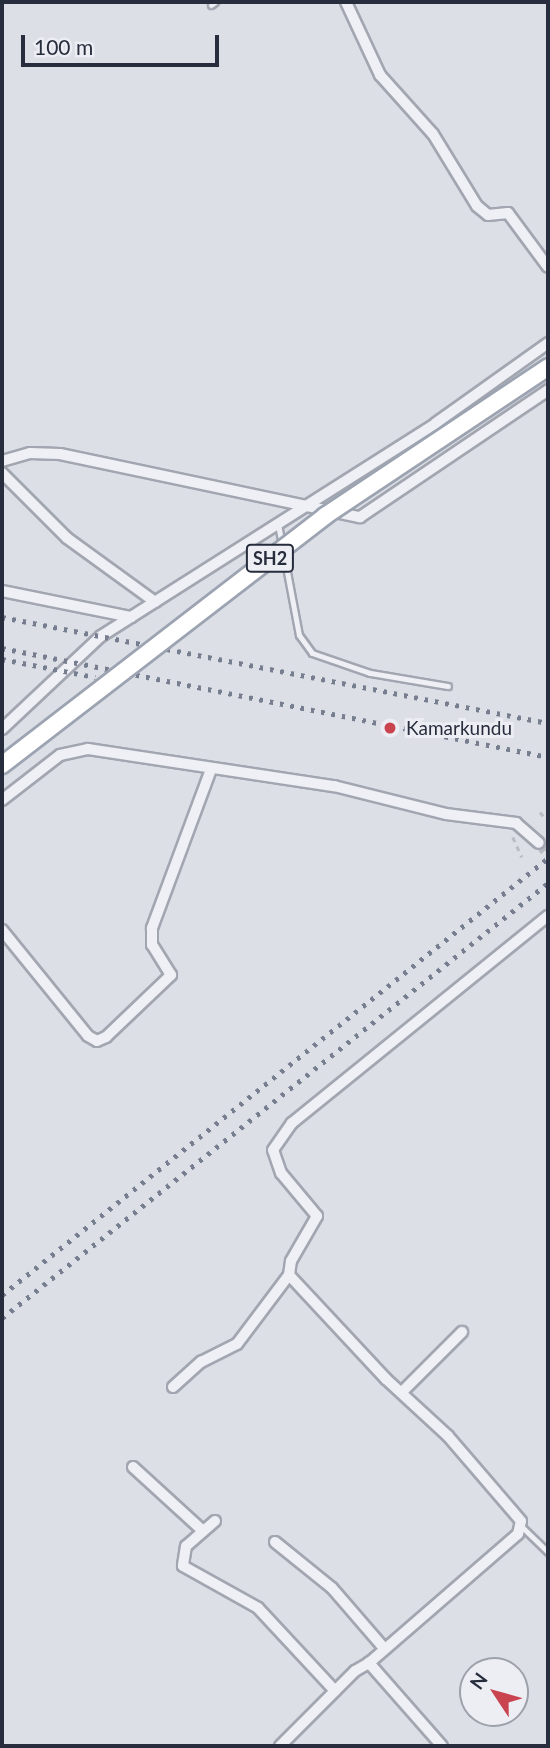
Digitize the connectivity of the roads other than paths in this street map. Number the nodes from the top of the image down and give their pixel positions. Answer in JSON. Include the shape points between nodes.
{"nodes":[{"id":1,"x":346,"y":2,"type":"edge"},
{"id":2,"x":548,"y":267,"type":"edge"},
{"id":3,"x":548,"y":343,"type":"edge"},
{"id":4,"x":548,"y":367,"type":"edge"},
{"id":5,"x":548,"y":390,"type":"edge"},
{"id":6,"x":2,"y":461,"type":"edge"},
{"id":7,"x":2,"y":473,"type":"edge"},
{"id":8,"x":304,"y":506,"type":"junction"},
{"id":9,"x":278,"y":523,"type":"junction"},
{"id":10,"x":2,"y":591,"type":"edge"},
{"id":11,"x":155,"y":602,"type":"junction"},
{"id":12,"x":131,"y":617,"type":"junction"},
{"id":13,"x":448,"y":686,"type":"dead end"},
{"id":14,"x":2,"y":729,"type":"edge"},
{"id":15,"x":2,"y":765,"type":"edge"},
{"id":16,"x":211,"y":769,"type":"junction"},
{"id":17,"x":2,"y":800,"type":"edge"},
{"id":18,"x":539,"y":843,"type":"tunnel mouth"},
{"id":19,"x":548,"y":916,"type":"edge"},
{"id":20,"x":2,"y":930,"type":"edge"},
{"id":21,"x":289,"y":1275,"type":"junction"},
{"id":22,"x":462,"y":1332,"type":"dead end"},
{"id":23,"x":173,"y":1387,"type":"dead end"},
{"id":24,"x":402,"y":1392,"type":"junction"},
{"id":25,"x":132,"y":1467,"type":"dead end"},
{"id":26,"x":215,"y":1521,"type":"dead end"},
{"id":27,"x":521,"y":1526,"type":"junction"},
{"id":28,"x":202,"y":1530,"type":"junction"},
{"id":29,"x":275,"y":1542,"type":"dead end"},
{"id":30,"x":548,"y":1552,"type":"edge"},
{"id":31,"x":383,"y":1647,"type":"junction"},
{"id":32,"x":369,"y":1663,"type":"junction"},
{"id":33,"x":335,"y":1691,"type":"junction"},
{"id":34,"x":280,"y":1746,"type":"edge"},
{"id":35,"x":442,"y":1746,"type":"edge"}],
"edges":[{"from":1,"to":2,"type":"street","via":[[380,75],[432,134],[477,206],[488,215],[508,213]]},
{"from":3,"to":8,"type":"street","via":[[436,423]]},
{"from":4,"to":15,"type":"main road","number":"SH2","bridge":true,"via":[[324,516]]},
{"from":5,"to":8,"type":"street","via":[[369,514],[352,518]]},
{"from":6,"to":8,"type":"street","via":[[30,453],[60,454]]},
{"from":7,"to":11,"type":"street","via":[[67,538]]},
{"from":8,"to":9,"type":"street"},
{"from":9,"to":11,"type":"street"},
{"from":9,"to":13,"type":"lane","via":[[299,635],[312,653],[370,673]]},
{"from":10,"to":12,"type":"street"},
{"from":11,"to":12,"type":"street"},
{"from":12,"to":14,"type":"street","via":[[101,636]]},
{"from":16,"to":17,"type":"street","via":[[73,750]]},
{"from":16,"to":18,"type":"street","via":[[334,786],[446,814],[516,823]]},
{"from":16,"to":20,"type":"street","via":[[152,928],[152,945],[171,975],[106,1037],[97,1041],[88,1036]]},
{"from":19,"to":21,"type":"street","via":[[278,1138],[275,1163],[317,1216],[291,1261]]},
{"from":21,"to":23,"type":"street","via":[[241,1340],[201,1362]]},
{"from":21,"to":24,"type":"street"},
{"from":22,"to":24,"type":"street"},
{"from":24,"to":27,"type":"street","via":[[517,1513]]},
{"from":25,"to":28,"type":"street"},
{"from":26,"to":28,"type":"street"},
{"from":27,"to":30,"type":"lane"},
{"from":27,"to":31,"type":"street","via":[[446,1600]]},
{"from":28,"to":33,"type":"street","via":[[186,1546],[183,1566],[258,1608]]},
{"from":29,"to":31,"type":"street","via":[[332,1588]]},
{"from":31,"to":32,"type":"street"},
{"from":32,"to":33,"type":"street"},
{"from":32,"to":35,"type":"street"},
{"from":33,"to":34,"type":"street"}]}
